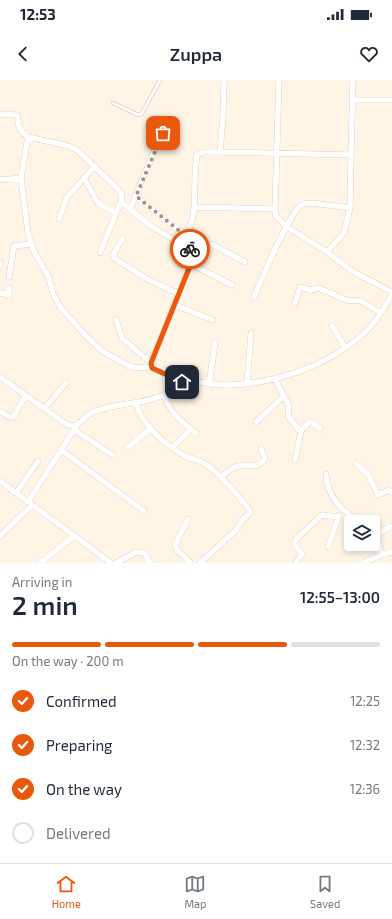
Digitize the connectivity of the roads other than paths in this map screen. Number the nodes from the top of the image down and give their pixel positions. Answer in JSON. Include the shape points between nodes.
{"nodes":[{"id":1,"x":160,"y":80,"type":"edge"},
{"id":2,"x":224,"y":80,"type":"edge"},
{"id":3,"x":279,"y":80,"type":"edge"},
{"id":4,"x":353,"y":80,"type":"edge"},
{"id":5,"x":352,"y":100,"type":"junction"},
{"id":6,"x":392,"y":100,"type":"edge"},
{"id":7,"x":113,"y":103,"type":"dead end"},
{"id":8,"x":0,"y":114,"type":"edge"},
{"id":9,"x":168,"y":119,"type":"dead end"},
{"id":10,"x":28,"y":137,"type":"junction"},
{"id":11,"x":220,"y":152,"type":"junction"},
{"id":12,"x":277,"y":154,"type":"junction"},
{"id":13,"x":351,"y":155,"type":"junction"},
{"id":14,"x":95,"y":166,"type":"junction"},
{"id":15,"x":21,"y":178,"type":"junction"},
{"id":16,"x":84,"y":178,"type":"junction"},
{"id":17,"x":0,"y":180,"type":"edge"},
{"id":18,"x":136,"y":196,"type":"junction"},
{"id":19,"x":121,"y":201,"type":"junction"},
{"id":20,"x":195,"y":207,"type":"junction"},
{"id":21,"x":350,"y":208,"type":"junction"},
{"id":22,"x":130,"y":209,"type":"junction"},
{"id":23,"x":275,"y":209,"type":"junction"},
{"id":24,"x":116,"y":213,"type":"junction"},
{"id":25,"x":59,"y":219,"type":"dead end"},
{"id":26,"x":287,"y":227,"type":"junction"},
{"id":27,"x":186,"y":236,"type":"junction"},
{"id":28,"x":123,"y":238,"type":"dead end"},
{"id":29,"x":31,"y":244,"type":"junction"},
{"id":30,"x":181,"y":244,"type":"junction"},
{"id":31,"x":327,"y":252,"type":"junction"},
{"id":32,"x":100,"y":253,"type":"dead end"},
{"id":33,"x":194,"y":253,"type":"junction"},
{"id":34,"x":0,"y":262,"type":"edge"},
{"id":35,"x":245,"y":262,"type":"dead end"},
{"id":36,"x":191,"y":264,"type":"junction"},
{"id":37,"x":0,"y":266,"type":"edge"},
{"id":38,"x":9,"y":277,"type":"dead end"},
{"id":39,"x":232,"y":285,"type":"dead end"},
{"id":40,"x":9,"y":288,"type":"dead end"},
{"id":41,"x":392,"y":292,"type":"edge"},
{"id":42,"x":0,"y":294,"type":"edge"},
{"id":43,"x":180,"y":294,"type":"junction"},
{"id":44,"x":392,"y":295,"type":"edge"},
{"id":45,"x":254,"y":297,"type":"dead end"},
{"id":46,"x":295,"y":303,"type":"dead end"},
{"id":47,"x":175,"y":305,"type":"junction"},
{"id":48,"x":381,"y":313,"type":"junction"},
{"id":49,"x":116,"y":319,"type":"dead end"},
{"id":50,"x":213,"y":320,"type":"dead end"},
{"id":51,"x":332,"y":326,"type":"dead end"},
{"id":52,"x":250,"y":333,"type":"dead end"},
{"id":53,"x":215,"y":343,"type":"dead end"},
{"id":54,"x":345,"y":347,"type":"junction"},
{"id":55,"x":151,"y":366,"type":"junction"},
{"id":56,"x":0,"y":377,"type":"edge"},
{"id":57,"x":275,"y":379,"type":"junction"},
{"id":58,"x":182,"y":382,"type":"junction"},
{"id":59,"x":66,"y":383,"type":"dead end"},
{"id":60,"x":247,"y":384,"type":"junction"},
{"id":61,"x":210,"y":385,"type":"junction"},
{"id":62,"x":26,"y":394,"type":"junction"},
{"id":63,"x":164,"y":395,"type":"junction"},
{"id":64,"x":284,"y":396,"type":"junction"},
{"id":65,"x":136,"y":403,"type":"junction"},
{"id":66,"x":45,"y":408,"type":"junction"},
{"id":67,"x":0,"y":411,"type":"edge"},
{"id":68,"x":256,"y":422,"type":"dead end"},
{"id":69,"x":76,"y":427,"type":"junction"},
{"id":70,"x":150,"y":429,"type":"junction"},
{"id":71,"x":191,"y":429,"type":"junction"},
{"id":72,"x":320,"y":429,"type":"dead end"},
{"id":73,"x":301,"y":431,"type":"junction"},
{"id":74,"x":196,"y":433,"type":"dead end"},
{"id":75,"x":128,"y":447,"type":"dead end"},
{"id":76,"x":173,"y":447,"type":"junction"},
{"id":77,"x":61,"y":450,"type":"junction"},
{"id":78,"x":260,"y":450,"type":"dead end"},
{"id":79,"x":113,"y":455,"type":"dead end"},
{"id":80,"x":295,"y":460,"type":"dead end"},
{"id":81,"x":38,"y":461,"type":"dead end"},
{"id":82,"x":356,"y":463,"type":"dead end"},
{"id":83,"x":326,"y":474,"type":"dead end"},
{"id":84,"x":222,"y":477,"type":"junction"},
{"id":85,"x":0,"y":481,"type":"edge"},
{"id":86,"x":16,"y":493,"type":"junction"},
{"id":87,"x":392,"y":493,"type":"edge"},
{"id":88,"x":30,"y":504,"type":"junction"},
{"id":89,"x":341,"y":509,"type":"junction"},
{"id":90,"x":144,"y":511,"type":"dead end"},
{"id":91,"x":350,"y":515,"type":"edge"},
{"id":92,"x":338,"y":517,"type":"junction"},
{"id":93,"x":188,"y":519,"type":"dead end"},
{"id":94,"x":392,"y":526,"type":"edge"},
{"id":95,"x":380,"y":531,"type":"edge"},
{"id":96,"x":0,"y":536,"type":"edge"},
{"id":97,"x":74,"y":536,"type":"junction"},
{"id":98,"x":328,"y":547,"type":"dead end"},
{"id":99,"x":380,"y":550,"type":"edge"},
{"id":100,"x":392,"y":552,"type":"edge"},
{"id":101,"x":382,"y":555,"type":"junction"},
{"id":102,"x":364,"y":562,"type":"edge"},
{"id":103,"x":40,"y":563,"type":"edge"},
{"id":104,"x":111,"y":563,"type":"edge"},
{"id":105,"x":116,"y":563,"type":"edge"},
{"id":106,"x":150,"y":563,"type":"edge"},
{"id":107,"x":191,"y":563,"type":"edge"},
{"id":108,"x":200,"y":563,"type":"edge"},
{"id":109,"x":296,"y":563,"type":"edge"}],
"edges":[{"from":1,"to":7,"type":"lane","via":[[141,115]]},
{"from":2,"to":11,"type":"street","via":[[224,117]]},
{"from":3,"to":12,"type":"street"},
{"from":4,"to":5,"type":"street"},
{"from":5,"to":6,"type":"street"},
{"from":5,"to":13,"type":"street"},
{"from":8,"to":10,"type":"street","via":[[17,115],[19,129]]},
{"from":9,"to":18,"type":"street"},
{"from":10,"to":14,"type":"street","via":[[70,146]]},
{"from":10,"to":15,"type":"street"},
{"from":11,"to":12,"type":"street"},
{"from":11,"to":20,"type":"street","via":[[203,152],[198,155]]},
{"from":12,"to":13,"type":"street"},
{"from":12,"to":23,"type":"street"},
{"from":13,"to":21,"type":"street"},
{"from":14,"to":16,"type":"street"},
{"from":14,"to":19,"type":"street","via":[[121,192]]},
{"from":15,"to":17,"type":"street"},
{"from":15,"to":29,"type":"street","via":[[26,225]]},
{"from":16,"to":24,"type":"street","via":[[98,203]]},
{"from":16,"to":25,"type":"street","via":[[67,197]]},
{"from":18,"to":22,"type":"street"},
{"from":18,"to":27,"type":"street"},
{"from":19,"to":22,"type":"street"},
{"from":19,"to":24,"type":"street"},
{"from":20,"to":23,"type":"street"},
{"from":20,"to":27,"type":"street"},
{"from":21,"to":26,"type":"street","via":[[306,203],[299,207]]},
{"from":21,"to":31,"type":"street","via":[[344,232]]},
{"from":22,"to":30,"type":"street","via":[[151,226]]},
{"from":23,"to":26,"type":"street","via":[[276,216]]},
{"from":24,"to":32,"type":"street"},
{"from":26,"to":31,"type":"street"},
{"from":26,"to":45,"type":"street"},
{"from":27,"to":30,"type":"street"},
{"from":28,"to":43,"type":"street","via":[[113,255],[114,258],[152,282]]},
{"from":29,"to":38,"type":"street","via":[[14,246]]},
{"from":29,"to":55,"type":"street","via":[[61,308],[85,335],[102,351],[129,366]]},
{"from":30,"to":33,"type":"street"},
{"from":31,"to":41,"type":"street","via":[[352,271]]},
{"from":33,"to":35,"type":"street","via":[[201,252],[211,244]]},
{"from":33,"to":36,"type":"street"},
{"from":34,"to":37,"type":"street"},
{"from":36,"to":39,"type":"street"},
{"from":36,"to":43,"type":"street"},
{"from":40,"to":42,"type":"street","via":[[9,295]]},
{"from":43,"to":47,"type":"street"},
{"from":44,"to":48,"type":"street"},
{"from":46,"to":48,"type":"street","via":[[300,288],[319,288],[346,300],[362,301]]},
{"from":47,"to":50,"type":"street"},
{"from":47,"to":55,"type":"street"},
{"from":48,"to":54,"type":"street","via":[[361,336]]},
{"from":49,"to":55,"type":"street","via":[[122,338]]},
{"from":51,"to":54,"type":"street"},
{"from":52,"to":60,"type":"street"},
{"from":53,"to":61,"type":"street"},
{"from":54,"to":57,"type":"street","via":[[327,359]]},
{"from":55,"to":58,"type":"street"},
{"from":56,"to":62,"type":"street"},
{"from":57,"to":60,"type":"street"},
{"from":57,"to":64,"type":"street"},
{"from":58,"to":61,"type":"street"},
{"from":58,"to":63,"type":"street"},
{"from":59,"to":66,"type":"street"},
{"from":60,"to":61,"type":"street"},
{"from":62,"to":66,"type":"street"},
{"from":62,"to":67,"type":"street","via":[[13,417]]},
{"from":63,"to":65,"type":"street"},
{"from":63,"to":71,"type":"street","via":[[174,415]]},
{"from":64,"to":68,"type":"street"},
{"from":64,"to":73,"type":"street","via":[[289,406],[288,416]]},
{"from":65,"to":69,"type":"street","via":[[92,412]]},
{"from":65,"to":70,"type":"street"},
{"from":66,"to":69,"type":"street","via":[[66,424]]},
{"from":69,"to":77,"type":"street"},
{"from":69,"to":79,"type":"street"},
{"from":70,"to":75,"type":"street"},
{"from":70,"to":76,"type":"street"},
{"from":71,"to":74,"type":"street"},
{"from":71,"to":76,"type":"street"},
{"from":72,"to":73,"type":"street","via":[[309,422]]},
{"from":73,"to":80,"type":"street"},
{"from":76,"to":84,"type":"street","via":[[183,455],[204,463]]},
{"from":77,"to":88,"type":"street"},
{"from":77,"to":90,"type":"street"},
{"from":78,"to":84,"type":"street","via":[[265,458],[263,461],[252,467],[236,467]]},
{"from":81,"to":86,"type":"street"},
{"from":82,"to":87,"type":"street","via":[[369,476],[377,494],[389,490]]},
{"from":83,"to":89,"type":"street","via":[[329,492]]},
{"from":84,"to":108,"type":"street","via":[[250,509],[250,513],[236,530]]},
{"from":85,"to":86,"type":"street"},
{"from":86,"to":88,"type":"street"},
{"from":88,"to":96,"type":"street"},
{"from":88,"to":97,"type":"street"},
{"from":89,"to":91,"type":"street"},
{"from":89,"to":92,"type":"street"},
{"from":92,"to":98,"type":"street"},
{"from":92,"to":109,"type":"street","via":[[322,515],[295,540],[295,545],[302,554]]},
{"from":93,"to":107,"type":"street","via":[[175,545]]},
{"from":94,"to":95,"type":"street"},
{"from":97,"to":103,"type":"street"},
{"from":97,"to":104,"type":"street"},
{"from":99,"to":101,"type":"street"},
{"from":100,"to":101,"type":"street"},
{"from":101,"to":102,"type":"street"},
{"from":105,"to":106,"type":"street","via":[[136,552],[144,553]]}]}
